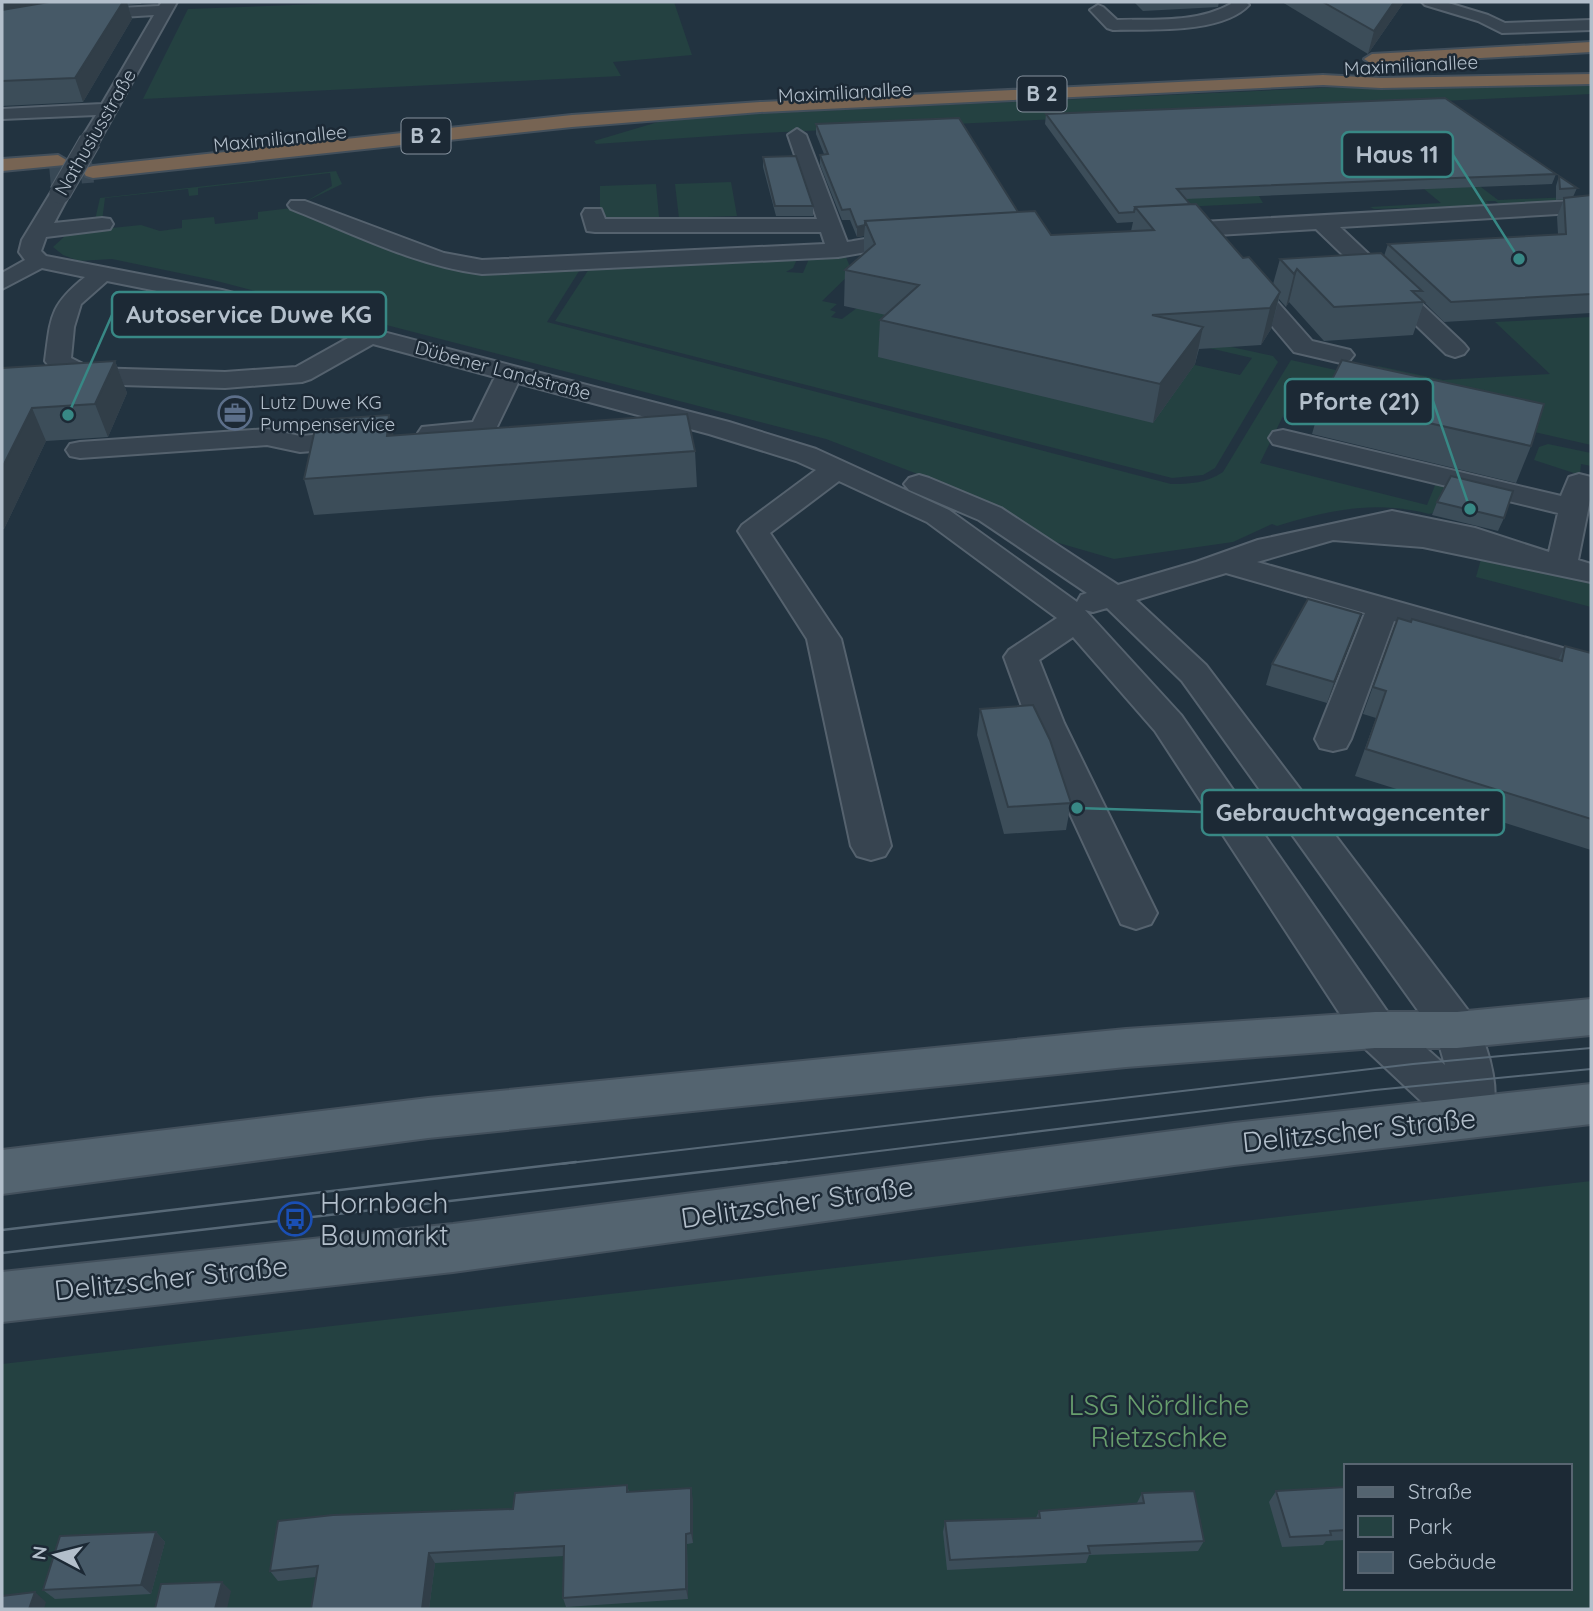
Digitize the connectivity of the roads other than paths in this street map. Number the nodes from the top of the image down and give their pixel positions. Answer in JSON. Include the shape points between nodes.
{"nodes":[{"id":1,"x":1237,"y":2,"type":"edge"},
{"id":2,"x":1430,"y":2,"type":"edge"},
{"id":3,"x":166,"y":6,"type":"edge"},
{"id":4,"x":1098,"y":10,"type":"dead end"},
{"id":5,"x":2,"y":25,"type":"edge"},
{"id":6,"x":1591,"y":25,"type":"edge"},
{"id":7,"x":1591,"y":47,"type":"edge"},
{"id":8,"x":1591,"y":57,"type":"edge"},
{"id":9,"x":1359,"y":60,"type":"dead end"},
{"id":10,"x":1298,"y":64,"type":"dead end"},
{"id":11,"x":1591,"y":68,"type":"edge"},
{"id":12,"x":1238,"y":73,"type":"junction"},
{"id":13,"x":1591,"y":79,"type":"edge"},
{"id":14,"x":1324,"y":80,"type":"junction"},
{"id":15,"x":108,"y":109,"type":"junction"},
{"id":16,"x":2,"y":114,"type":"edge"},
{"id":17,"x":797,"y":135,"type":"dead end"},
{"id":18,"x":95,"y":157,"type":"junction"},
{"id":19,"x":2,"y":165,"type":"edge"},
{"id":20,"x":56,"y":176,"type":"junction"},
{"id":21,"x":2,"y":179,"type":"edge"},
{"id":22,"x":298,"y":205,"type":"dead end"},
{"id":23,"x":1591,"y":206,"type":"edge"},
{"id":24,"x":593,"y":214,"type":"dead end"},
{"id":25,"x":1323,"y":223,"type":"junction"},
{"id":26,"x":102,"y":224,"type":"dead end"},
{"id":27,"x":829,"y":225,"type":"junction"},
{"id":28,"x":1202,"y":229,"type":"junction"},
{"id":29,"x":39,"y":231,"type":"junction"},
{"id":30,"x":1148,"y":231,"type":"edge"},
{"id":31,"x":838,"y":250,"type":"junction"},
{"id":32,"x":904,"y":254,"type":"edge"},
{"id":33,"x":39,"y":261,"type":"junction"},
{"id":34,"x":102,"y":274,"type":"junction"},
{"id":35,"x":2,"y":282,"type":"edge"},
{"id":36,"x":371,"y":335,"type":"junction"},
{"id":37,"x":1455,"y":349,"type":"dead end"},
{"id":38,"x":1341,"y":355,"type":"dead end"},
{"id":39,"x":510,"y":372,"type":"junction"},
{"id":40,"x":719,"y":428,"type":"junction"},
{"id":41,"x":1283,"y":438,"type":"dead end"},
{"id":42,"x":80,"y":450,"type":"dead end"},
{"id":43,"x":836,"y":469,"type":"junction"},
{"id":44,"x":1582,"y":513,"type":"edge"},
{"id":45,"x":1333,"y":531,"type":"junction"},
{"id":46,"x":1226,"y":563,"type":"junction"},
{"id":47,"x":1576,"y":569,"type":"edge"},
{"id":48,"x":1113,"y":596,"type":"junction"},
{"id":49,"x":1384,"y":608,"type":"junction"},
{"id":50,"x":1072,"y":615,"type":"junction"},
{"id":51,"x":1591,"y":667,"type":"edge"},
{"id":52,"x":1333,"y":739,"type":"dead end"},
{"id":53,"x":871,"y":846,"type":"dead end"},
{"id":54,"x":1136,"y":913,"type":"dead end"},
{"id":55,"x":1591,"y":1017,"type":"edge"},
{"id":56,"x":1375,"y":1030,"type":"junction"},
{"id":57,"x":1457,"y":1030,"type":"junction"},
{"id":58,"x":1591,"y":1104,"type":"edge"},
{"id":59,"x":1470,"y":1117,"type":"junction"},
{"id":60,"x":2,"y":1172,"type":"edge"},
{"id":61,"x":2,"y":1297,"type":"edge"}],
"edges":[{"from":1,"to":4,"type":"street","via":[[1241,5],[1224,16],[1189,22],[1113,24]]},
{"from":2,"to":6,"type":"street","via":[[1483,18],[1502,29]]},
{"from":3,"to":5,"type":"street"},
{"from":3,"to":15,"type":"street","name":"Nathusiusstraße"},
{"from":7,"to":9,"type":"highway"},
{"from":8,"to":12,"type":"highway","name":"Maximilianallee","number":"B 2"},
{"from":10,"to":12,"type":"highway"},
{"from":11,"to":14,"type":"highway","name":"Maximilianallee","number":"B 2"},
{"from":12,"to":18,"type":"highway","name":"Maximilianallee","number":"B 2","via":[[672,100]]},
{"from":13,"to":14,"type":"highway"},
{"from":14,"to":18,"type":"highway","number":"B 2","via":[[733,109]]},
{"from":15,"to":16,"type":"street"},
{"from":15,"to":18,"type":"street","name":"Nathusiusstraße"},
{"from":17,"to":27,"type":"street"},
{"from":18,"to":20,"type":"street","name":"Nathusiusstraße","bridge":true},
{"from":19,"to":20,"type":"highway"},
{"from":20,"to":21,"type":"highway"},
{"from":20,"to":29,"type":"street","name":"Nathusiusstraße"},
{"from":22,"to":31,"type":"street","via":[[436,258],[482,267]]},
{"from":23,"to":25,"type":"street"},
{"from":24,"to":27,"type":"street","via":[[595,226]]},
{"from":25,"to":28,"type":"street"},
{"from":25,"to":37,"type":"street"},
{"from":26,"to":29,"type":"street"},
{"from":27,"to":31,"type":"street"},
{"from":28,"to":30,"type":"street"},
{"from":28,"to":38,"type":"street","via":[[1303,347]]},
{"from":29,"to":33,"type":"street","name":"Nathusiusstraße","via":[[30,251]]},
{"from":31,"to":32,"type":"street","via":[[878,243],[932,247]]},
{"from":33,"to":34,"type":"street","name":"Dübener Landstraße"},
{"from":33,"to":35,"type":"street"},
{"from":34,"to":36,"type":"street","name":"Dübener Landstraße","via":[[214,295]]},
{"from":34,"to":36,"type":"street","via":[[70,301],[62,327],[58,360],[86,376],[225,380],[303,374]]},
{"from":36,"to":39,"type":"street","name":"Dübener Landstraße"},
{"from":39,"to":40,"type":"street","name":"Dübener Landstraße"},
{"from":39,"to":42,"type":"street","via":[[483,429],[300,444],[267,437]]},
{"from":40,"to":43,"type":"street","name":"Dübener Landstraße"},
{"from":40,"to":48,"type":"street","name":"Dübener Landstraße","via":[[782,438],[856,458],[990,514]]},
{"from":41,"to":44,"type":"street"},
{"from":43,"to":50,"type":"street","name":"Dübener Landstraße","via":[[938,516]]},
{"from":43,"to":53,"type":"street","via":[[753,531],[824,639]]},
{"from":44,"to":47,"type":"street"},
{"from":45,"to":46,"type":"street"},
{"from":45,"to":47,"type":"street","via":[[1423,538]]},
{"from":45,"to":47,"type":"street","via":[[1392,520],[1432,526]]},
{"from":46,"to":48,"type":"street"},
{"from":46,"to":49,"type":"street"},
{"from":48,"to":50,"type":"street"},
{"from":48,"to":57,"type":"street","name":"Dübener Landstraße","via":[[1194,673]]},
{"from":49,"to":51,"type":"street"},
{"from":49,"to":52,"type":"street"},
{"from":50,"to":54,"type":"street","via":[[1021,657],[1046,723]]},
{"from":50,"to":56,"type":"street","name":"Dübener Landstraße","via":[[1168,723]]},
{"from":55,"to":57,"type":"main road"},
{"from":56,"to":57,"type":"main road"},
{"from":56,"to":59,"type":"street","name":"Dübener Landstraße"},
{"from":56,"to":60,"type":"main road","via":[[1126,1048],[453,1115]]},
{"from":57,"to":59,"type":"street","name":"Dübener Landstraße","via":[[1468,1060]]},
{"from":58,"to":59,"type":"main road","name":"Delitzscher Straße"},
{"from":59,"to":61,"type":"main road","name":"Delitzscher Straße","via":[[1220,1145],[453,1248]]}]}
